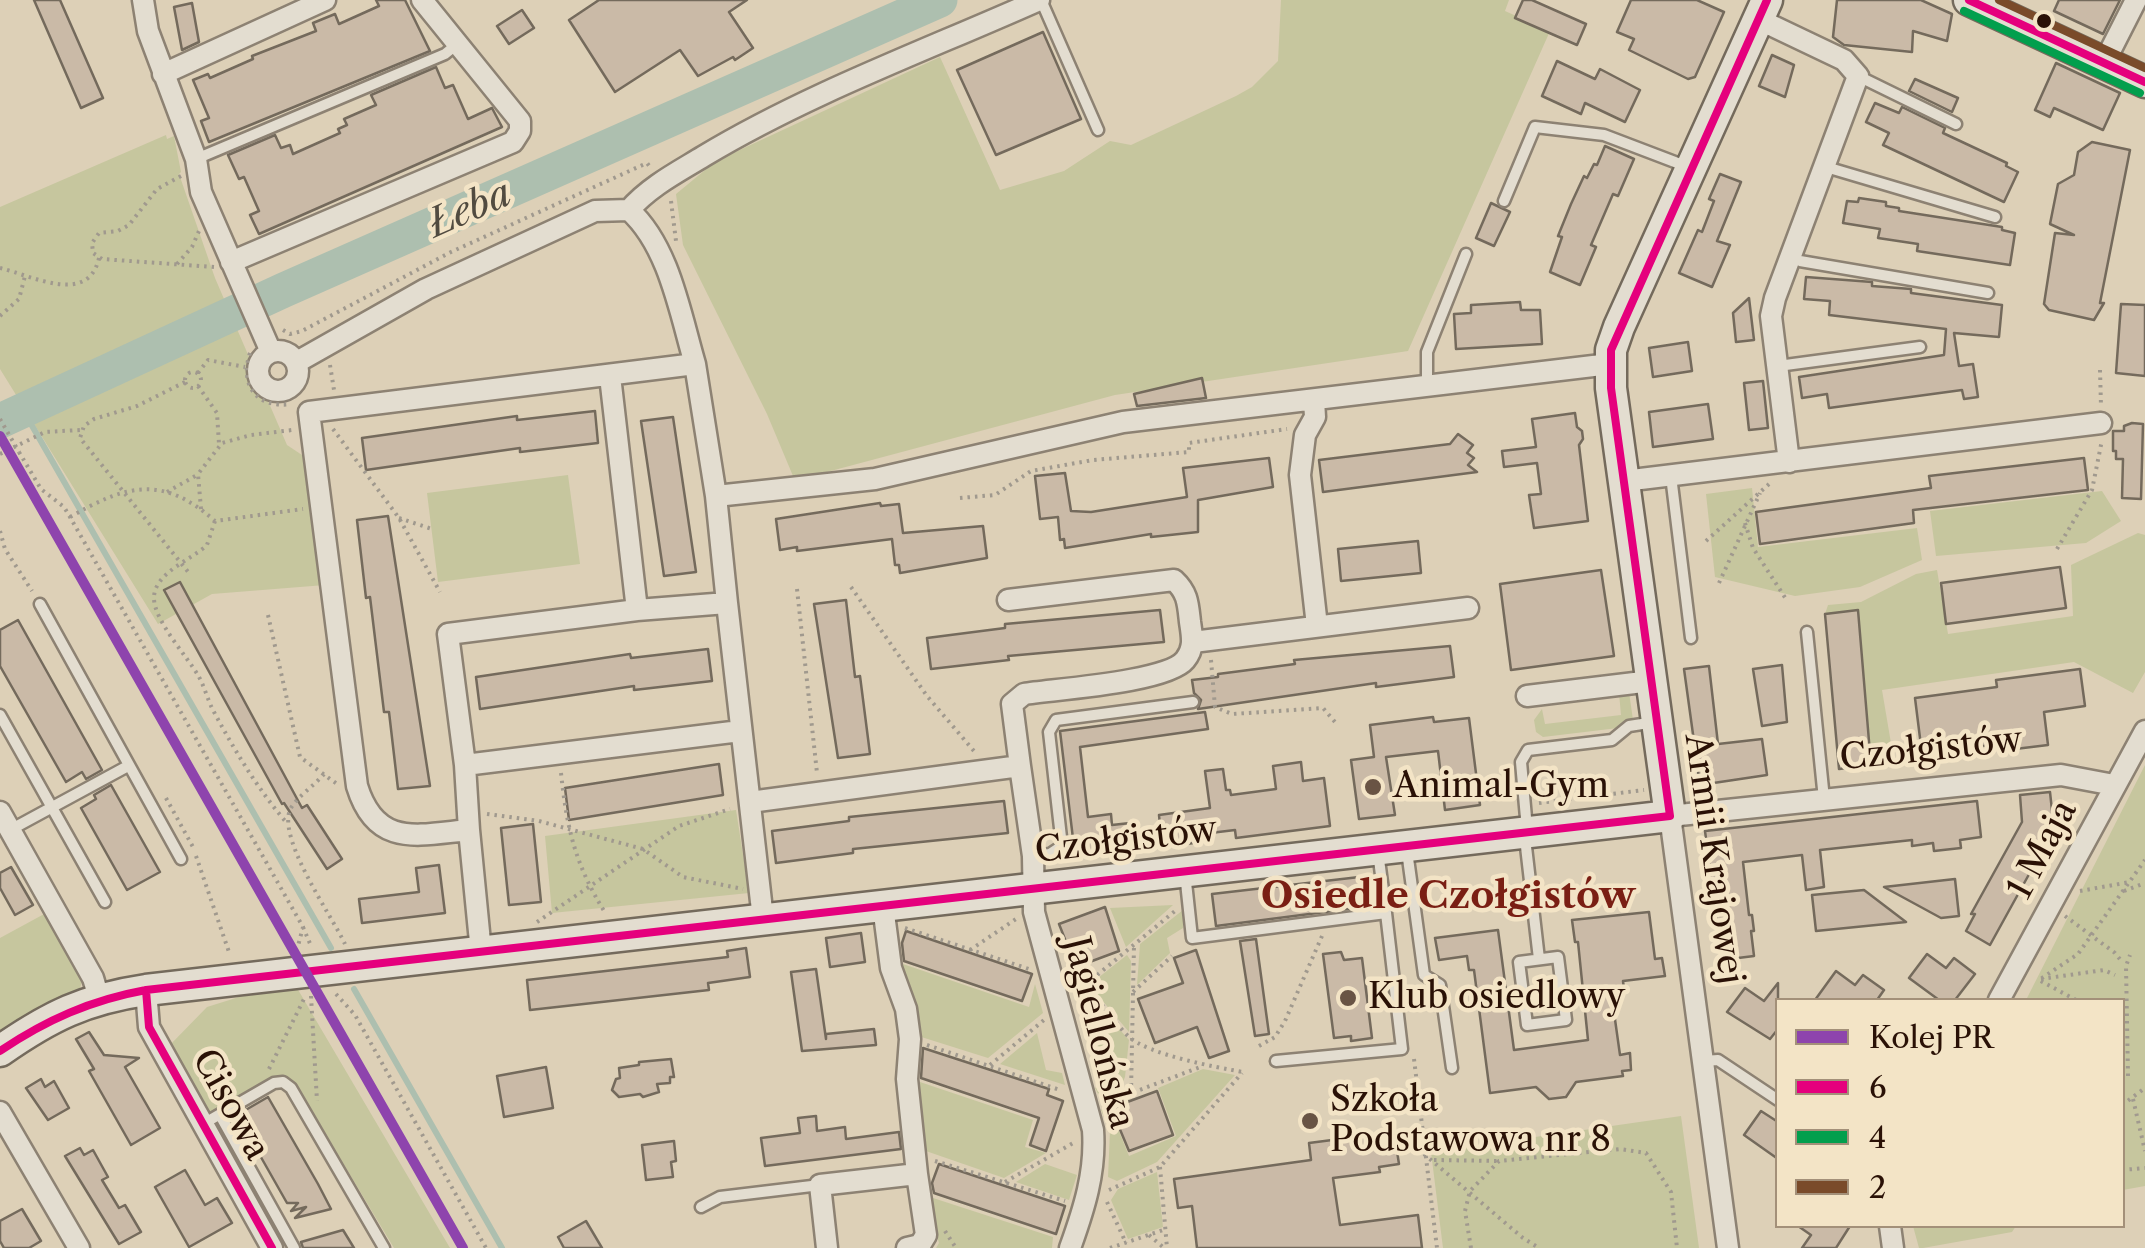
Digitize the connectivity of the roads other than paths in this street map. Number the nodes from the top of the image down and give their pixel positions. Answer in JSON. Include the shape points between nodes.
{"nodes":[{"id":1,"x":142,"y":0,"type":"edge"},
{"id":2,"x":326,"y":0,"type":"edge"},
{"id":3,"x":422,"y":0,"type":"edge"},
{"id":4,"x":1040,"y":0,"type":"edge"},
{"id":5,"x":1970,"y":0,"type":"edge"},
{"id":6,"x":2136,"y":0,"type":"edge"},
{"id":7,"x":1762,"y":10,"type":"edge"},
{"id":8,"x":456,"y":45,"type":"junction"},
{"id":9,"x":2104,"y":63,"type":"junction"},
{"id":10,"x":163,"y":74,"type":"junction"},
{"id":11,"x":1858,"y":76,"type":"junction"},
{"id":12,"x":2145,"y":82,"type":"edge"},
{"id":13,"x":1956,"y":124,"type":"dead end"},
{"id":14,"x":1098,"y":130,"type":"dead end"},
{"id":15,"x":191,"y":167,"type":"junction"},
{"id":16,"x":1826,"y":167,"type":"junction"},
{"id":17,"x":1689,"y":168,"type":"junction"},
{"id":18,"x":1504,"y":202,"type":"dead end"},
{"id":19,"x":629,"y":210,"type":"junction"},
{"id":20,"x":1995,"y":217,"type":"dead end"},
{"id":21,"x":1466,"y":254,"type":"dead end"},
{"id":22,"x":1790,"y":256,"type":"junction"},
{"id":23,"x":230,"y":270,"type":"junction"},
{"id":24,"x":1988,"y":293,"type":"dead end"},
{"id":25,"x":1920,"y":347,"type":"dead end"},
{"id":26,"x":260,"y":353,"type":"junction"},
{"id":27,"x":297,"y":362,"type":"junction"},
{"id":28,"x":696,"y":364,"type":"junction"},
{"id":29,"x":1610,"y":364,"type":"junction"},
{"id":30,"x":1778,"y":366,"type":"junction"},
{"id":31,"x":610,"y":376,"type":"junction"},
{"id":32,"x":1427,"y":386,"type":"junction"},
{"id":33,"x":1314,"y":400,"type":"junction"},
{"id":34,"x":2101,"y":423,"type":"dead end"},
{"id":35,"x":1789,"y":462,"type":"junction"},
{"id":36,"x":1670,"y":475,"type":"junction"},
{"id":37,"x":1624,"y":481,"type":"junction"},
{"id":38,"x":716,"y":496,"type":"junction"},
{"id":39,"x":1008,"y":600,"type":"dead end"},
{"id":40,"x":727,"y":602,"type":"junction"},
{"id":41,"x":40,"y":604,"type":"road end"},
{"id":42,"x":1468,"y":608,"type":"dead end"},
{"id":43,"x":638,"y":610,"type":"junction"},
{"id":44,"x":1317,"y":626,"type":"junction"},
{"id":45,"x":1807,"y":632,"type":"dead end"},
{"id":46,"x":1691,"y":638,"type":"dead end"},
{"id":47,"x":1201,"y":641,"type":"junction"},
{"id":48,"x":1650,"y":681,"type":"junction"},
{"id":49,"x":1528,"y":696,"type":"dead end"},
{"id":50,"x":1192,"y":702,"type":"dead end"},
{"id":51,"x":0,"y":715,"type":"edge"},
{"id":52,"x":1656,"y":722,"type":"junction"},
{"id":53,"x":2145,"y":730,"type":"edge"},
{"id":54,"x":740,"y":731,"type":"junction"},
{"id":55,"x":464,"y":765,"type":"junction"},
{"id":56,"x":128,"y":766,"type":"junction"},
{"id":57,"x":1020,"y":766,"type":"junction"},
{"id":58,"x":2114,"y":785,"type":"junction"},
{"id":59,"x":1824,"y":800,"type":"junction"},
{"id":60,"x":750,"y":802,"type":"junction"},
{"id":61,"x":52,"y":808,"type":"junction"},
{"id":62,"x":1670,"y":816,"type":"junction"},
{"id":63,"x":5,"y":821,"type":"edge"},
{"id":64,"x":473,"y":822,"type":"junction"},
{"id":65,"x":1525,"y":823,"type":"junction"},
{"id":66,"x":1392,"y":847,"type":"junction"},
{"id":67,"x":1033,"y":856,"type":"junction"},
{"id":68,"x":181,"y":859,"type":"dead end"},
{"id":69,"x":1185,"y":872,"type":"junction"},
{"id":70,"x":105,"y":902,"type":"dead end"},
{"id":71,"x":1026,"y":904,"type":"junction"},
{"id":72,"x":1386,"y":914,"type":"junction"},
{"id":73,"x":890,"y":916,"type":"junction"},
{"id":74,"x":763,"y":919,"type":"junction"},
{"id":75,"x":481,"y":952,"type":"junction"},
{"id":76,"x":1539,"y":959,"type":"junction"},
{"id":77,"x":146,"y":990,"type":"junction"},
{"id":78,"x":99,"y":998,"type":"junction"},
{"id":79,"x":1999,"y":998,"type":"edge"},
{"id":80,"x":0,"y":1052,"type":"edge"},
{"id":81,"x":1276,"y":1061,"type":"dead end"},
{"id":82,"x":1704,"y":1061,"type":"junction"},
{"id":83,"x":1452,"y":1068,"type":"dead end"},
{"id":84,"x":1775,"y":1098,"type":"edge"},
{"id":85,"x":0,"y":1112,"type":"edge"},
{"id":86,"x":211,"y":1119,"type":"junction"},
{"id":87,"x":916,"y":1164,"type":"junction"},
{"id":88,"x":820,"y":1186,"type":"junction"},
{"id":89,"x":701,"y":1208,"type":"dead end"},
{"id":90,"x":79,"y":1248,"type":"edge"},
{"id":91,"x":272,"y":1248,"type":"edge"},
{"id":92,"x":294,"y":1248,"type":"edge"},
{"id":93,"x":384,"y":1248,"type":"edge"},
{"id":94,"x":826,"y":1248,"type":"edge"},
{"id":95,"x":907,"y":1248,"type":"edge"},
{"id":96,"x":1070,"y":1248,"type":"edge"},
{"id":97,"x":1728,"y":1248,"type":"edge"}],
"edges":[{"from":1,"to":10,"type":"street"},
{"from":2,"to":10,"type":"street"},
{"from":3,"to":8,"type":"street"},
{"from":4,"to":14,"type":"lane"},
{"from":4,"to":19,"type":"street","via":[[755,126],[660,183]]},
{"from":5,"to":9,"type":"street"},
{"from":6,"to":9,"type":"street"},
{"from":7,"to":11,"type":"street","via":[[1844,60]]},
{"from":7,"to":17,"type":"street","name":"Armii Krajowej"},
{"from":8,"to":15,"type":"lane"},
{"from":8,"to":23,"type":"street","via":[[520,121],[513,142]]},
{"from":9,"to":12,"type":"street"},
{"from":10,"to":15,"type":"street"},
{"from":11,"to":13,"type":"lane"},
{"from":11,"to":16,"type":"street"},
{"from":15,"to":23,"type":"street"},
{"from":16,"to":20,"type":"lane"},
{"from":16,"to":22,"type":"street"},
{"from":17,"to":18,"type":"lane","via":[[1604,136],[1536,127]]},
{"from":17,"to":29,"type":"street","name":"Armii Krajowej","via":[[1619,327]]},
{"from":19,"to":27,"type":"street","via":[[596,211],[316,336]]},
{"from":19,"to":28,"type":"street","via":[[656,248]]},
{"from":21,"to":32,"type":"lane","via":[[1427,352]]},
{"from":22,"to":24,"type":"lane"},
{"from":22,"to":30,"type":"street","via":[[1772,316]]},
{"from":23,"to":26,"type":"street","via":[[267,322]]},
{"from":25,"to":30,"type":"lane"},
{"from":26,"to":27,"type":"street","via":[[281,351]]},
{"from":26,"to":27,"type":"street","via":[[258,372],[271,391],[294,385]]},
{"from":28,"to":31,"type":"street"},
{"from":28,"to":38,"type":"street"},
{"from":29,"to":32,"type":"street"},
{"from":29,"to":37,"type":"street","name":"Armii Krajowej"},
{"from":30,"to":35,"type":"street"},
{"from":31,"to":43,"type":"street"},
{"from":31,"to":64,"type":"street","via":[[325,419],[323,506],[357,786],[384,829],[405,835]]},
{"from":32,"to":33,"type":"street"},
{"from":33,"to":38,"type":"street","via":[[1123,422],[875,478]]},
{"from":33,"to":44,"type":"street","via":[[1300,475]]},
{"from":34,"to":35,"type":"street"},
{"from":35,"to":36,"type":"street"},
{"from":36,"to":37,"type":"street"},
{"from":36,"to":46,"type":"lane"},
{"from":37,"to":48,"type":"street","name":"Armii Krajowej"},
{"from":38,"to":40,"type":"street"},
{"from":39,"to":47,"type":"street","via":[[1174,580],[1186,591]]},
{"from":40,"to":43,"type":"street"},
{"from":40,"to":54,"type":"street"},
{"from":41,"to":56,"type":"lane"},
{"from":42,"to":44,"type":"street"},
{"from":43,"to":55,"type":"street","via":[[448,634]]},
{"from":44,"to":47,"type":"street"},
{"from":45,"to":59,"type":"lane"},
{"from":47,"to":57,"type":"street","name":"Jagiellońska","via":[[1179,666],[1157,675],[1024,694],[1012,704]]},
{"from":48,"to":49,"type":"street"},
{"from":48,"to":52,"type":"street","name":"Armii Krajowej"},
{"from":50,"to":67,"type":"lane","via":[[1056,720],[1048,732],[1062,846]]},
{"from":51,"to":61,"type":"lane"},
{"from":52,"to":62,"type":"street","name":"Armii Krajowej"},
{"from":52,"to":65,"type":"lane","via":[[1629,726],[1612,740],[1528,750],[1521,762]]},
{"from":53,"to":58,"type":"street","name":"1 Maja"},
{"from":54,"to":55,"type":"street"},
{"from":54,"to":60,"type":"street"},
{"from":55,"to":64,"type":"street"},
{"from":56,"to":61,"type":"lane"},
{"from":56,"to":68,"type":"lane"},
{"from":57,"to":60,"type":"street"},
{"from":57,"to":67,"type":"street","name":"Jagiellońska"},
{"from":58,"to":59,"type":"street","name":"Czołgistów","via":[[2061,774]]},
{"from":58,"to":79,"type":"street","name":"1 Maja"},
{"from":59,"to":62,"type":"street","name":"Czołgistów"},
{"from":60,"to":74,"type":"street"},
{"from":61,"to":63,"type":"lane"},
{"from":61,"to":70,"type":"lane"},
{"from":62,"to":65,"type":"street","name":"Czołgistów"},
{"from":62,"to":82,"type":"street","name":"Armii Krajowej"},
{"from":63,"to":78,"type":"street"},
{"from":64,"to":75,"type":"street"},
{"from":65,"to":66,"type":"street","name":"Czołgistów"},
{"from":65,"to":76,"type":"lane"},
{"from":66,"to":69,"type":"street","name":"Czołgistów"},
{"from":66,"to":72,"type":"lane"},
{"from":66,"to":83,"type":"lane","via":[[1424,975],[1440,986]]},
{"from":67,"to":71,"type":"street","name":"Jagiellońska"},
{"from":69,"to":71,"type":"street","name":"Czołgistów"},
{"from":69,"to":72,"type":"lane","via":[[1192,938]]},
{"from":71,"to":73,"type":"street","name":"Czołgistów"},
{"from":71,"to":96,"type":"street","name":"Jagiellońska","via":[[1034,912],[1093,1130],[1086,1206]]},
{"from":72,"to":81,"type":"lane","via":[[1402,1049]]},
{"from":73,"to":74,"type":"street","name":"Czołgistów"},
{"from":73,"to":87,"type":"street","via":[[891,968],[910,1039]]},
{"from":74,"to":75,"type":"street","name":"Czołgistów"},
{"from":75,"to":77,"type":"street","name":"Czołgistów"},
{"from":76,"to":76,"type":"lane","via":[[1519,962],[1527,1025],[1566,1020],[1558,957]]},
{"from":77,"to":78,"type":"street","name":"Czołgistów"},
{"from":77,"to":86,"type":"street","name":"Cisowa","via":[[149,1027]]},
{"from":78,"to":80,"type":"street","name":"Czołgistów","via":[[55,1015]]},
{"from":82,"to":84,"type":"lane","via":[[1718,1060]]},
{"from":82,"to":97,"type":"street","name":"Armii Krajowej"},
{"from":85,"to":90,"type":"street"},
{"from":86,"to":91,"type":"street","name":"Cisowa"},
{"from":86,"to":92,"type":"lane"},
{"from":86,"to":93,"type":"lane","via":[[274,1083],[292,1088]]},
{"from":87,"to":88,"type":"street"},
{"from":87,"to":95,"type":"street","via":[[926,1235]]},
{"from":88,"to":89,"type":"lane","via":[[720,1197]]},
{"from":88,"to":94,"type":"street"}]}
